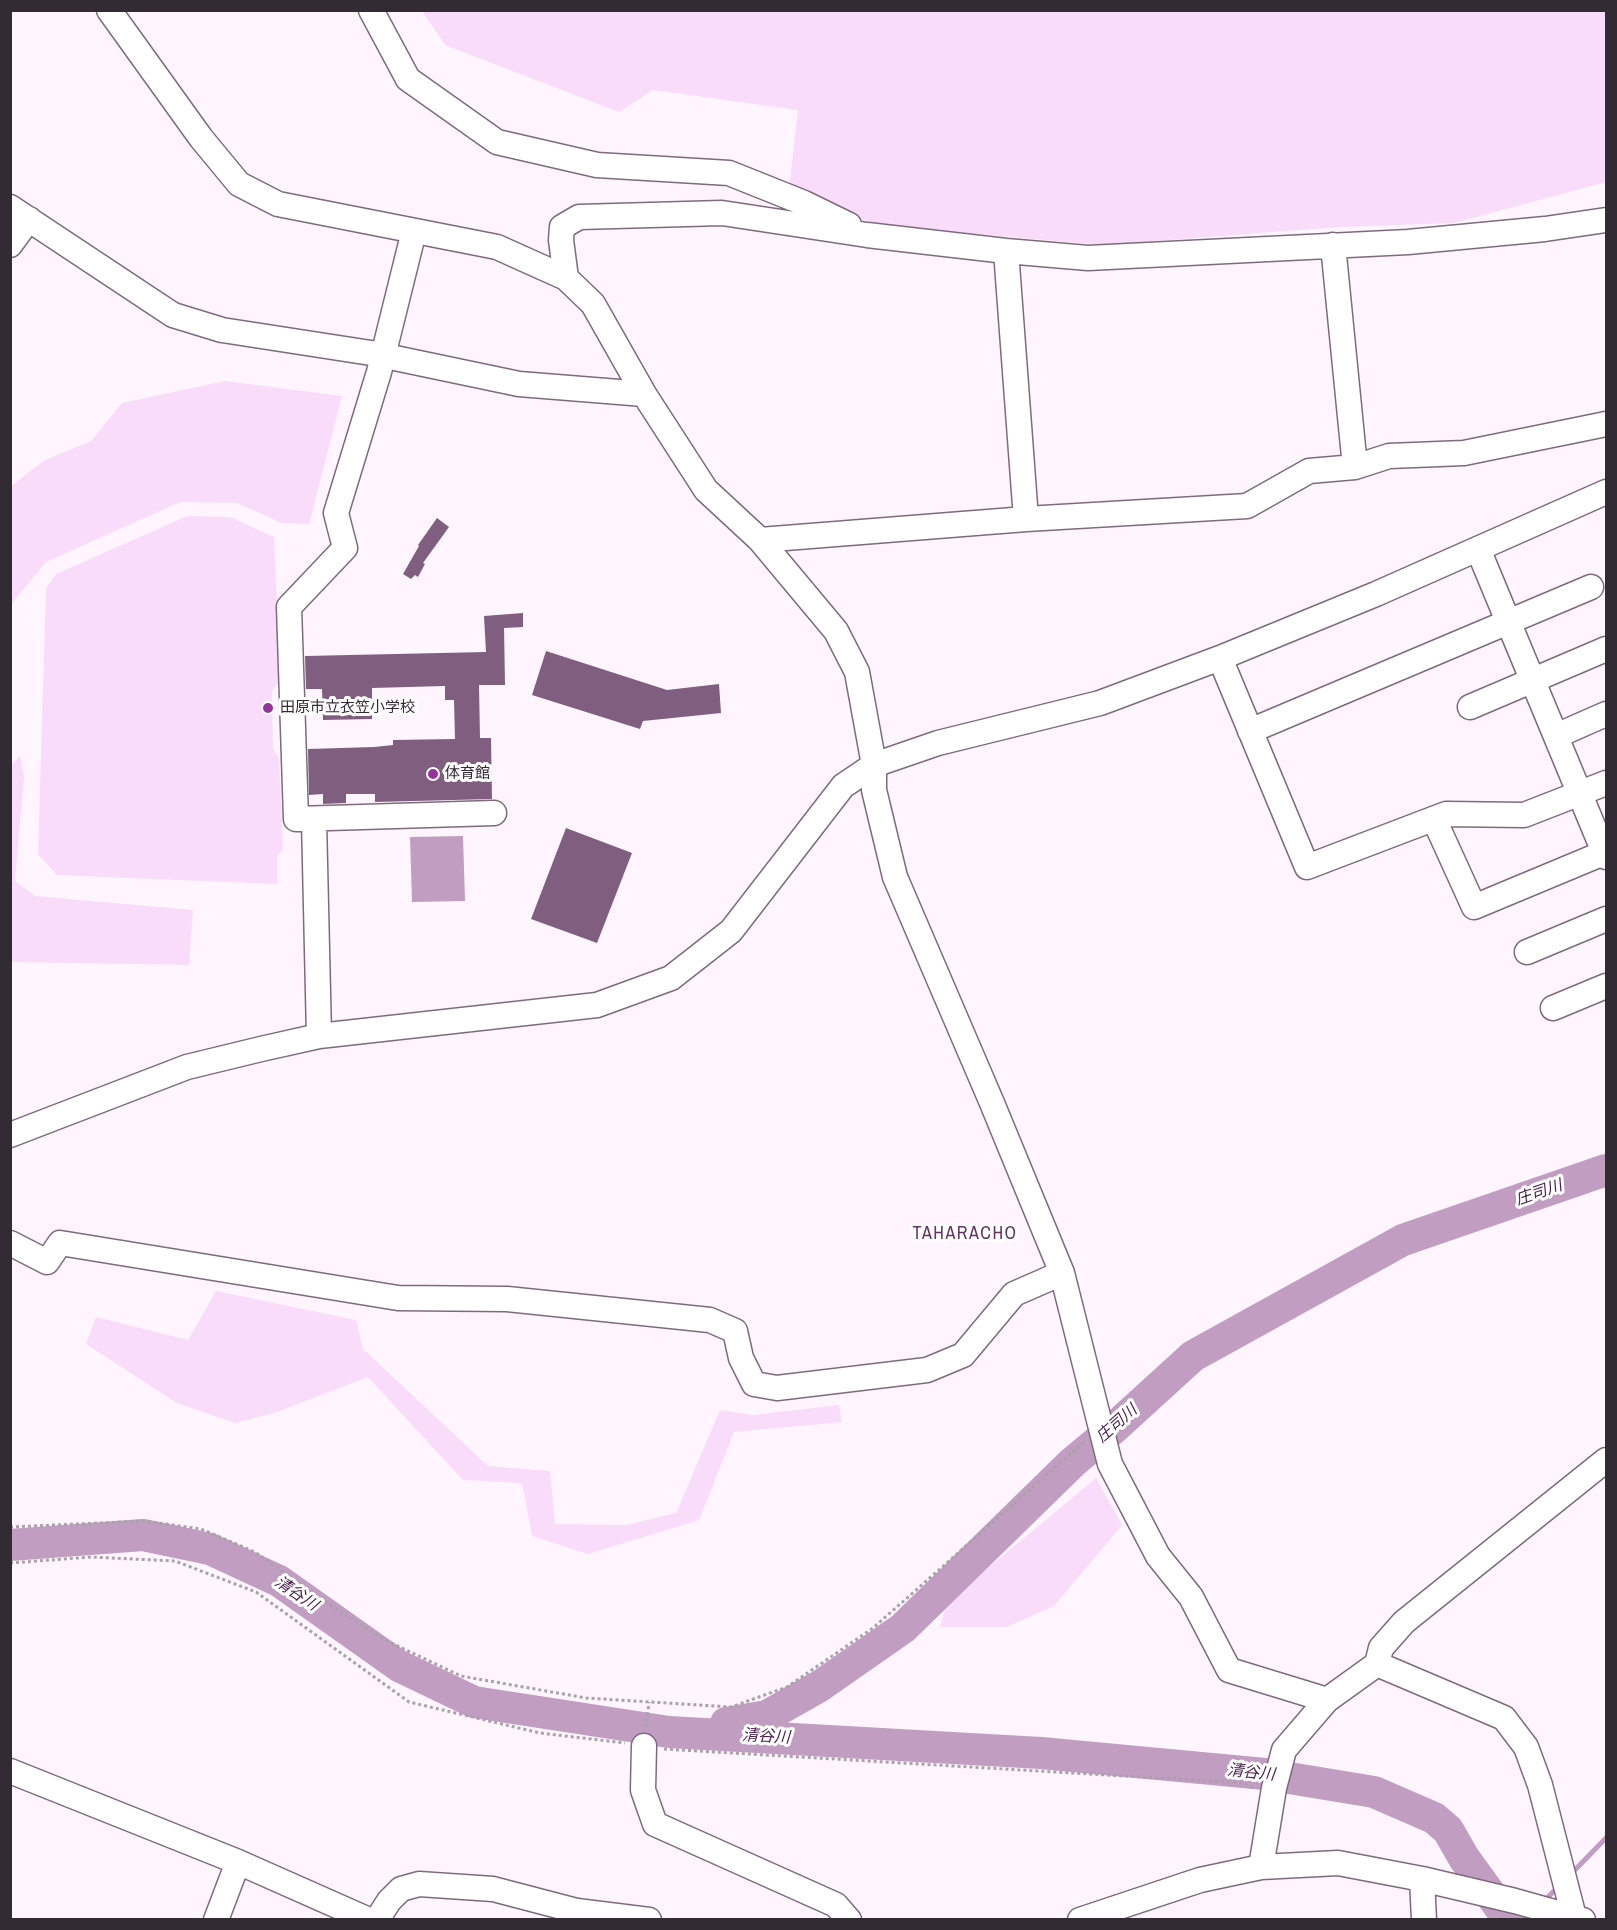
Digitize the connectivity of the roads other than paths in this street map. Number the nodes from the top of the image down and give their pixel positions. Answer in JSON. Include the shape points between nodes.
{"nodes":[{"id":1,"x":109,"y":10,"type":"edge"},
{"id":2,"x":371,"y":10,"type":"edge"},
{"id":3,"x":20,"y":213,"type":"edge"},
{"id":4,"x":1606,"y":220,"type":"edge"},
{"id":5,"x":414,"y":231,"type":"junction"},
{"id":6,"x":867,"y":235,"type":"junction"},
{"id":7,"x":10,"y":245,"type":"edge"},
{"id":8,"x":1333,"y":245,"type":"junction"},
{"id":9,"x":1006,"y":251,"type":"junction"},
{"id":10,"x":566,"y":278,"type":"junction"},
{"id":11,"x":383,"y":356,"type":"junction"},
{"id":12,"x":644,"y":394,"type":"junction"},
{"id":13,"x":1606,"y":424,"type":"edge"},
{"id":14,"x":1355,"y":467,"type":"junction"},
{"id":15,"x":1606,"y":492,"type":"edge"},
{"id":16,"x":1026,"y":519,"type":"junction"},
{"id":17,"x":760,"y":540,"type":"junction"},
{"id":18,"x":1478,"y":549,"type":"junction"},
{"id":19,"x":1591,"y":587,"type":"dead end"},
{"id":20,"x":1508,"y":622,"type":"junction"},
{"id":21,"x":1606,"y":649,"type":"edge"},
{"id":22,"x":1220,"y":658,"type":"junction"},
{"id":23,"x":1533,"y":680,"type":"junction"},
{"id":24,"x":1470,"y":707,"type":"dead end"},
{"id":25,"x":1606,"y":714,"type":"edge"},
{"id":26,"x":1250,"y":731,"type":"junction"},
{"id":27,"x":1556,"y":736,"type":"junction"},
{"id":28,"x":873,"y":765,"type":"junction"},
{"id":29,"x":1606,"y":783,"type":"edge"},
{"id":30,"x":1580,"y":795,"type":"junction"},
{"id":31,"x":494,"y":813,"type":"dead end"},
{"id":32,"x":1434,"y":819,"type":"junction"},
{"id":33,"x":314,"y":820,"type":"junction"},
{"id":34,"x":1606,"y":854,"type":"edge"},
{"id":35,"x":1606,"y":919,"type":"edge"},
{"id":36,"x":1527,"y":952,"type":"dead end"},
{"id":37,"x":1606,"y":986,"type":"edge"},
{"id":38,"x":1553,"y":1008,"type":"dead end"},
{"id":39,"x":319,"y":1036,"type":"junction"},
{"id":40,"x":10,"y":1135,"type":"edge"},
{"id":41,"x":10,"y":1243,"type":"edge"},
{"id":42,"x":1062,"y":1273,"type":"junction"},
{"id":43,"x":1606,"y":1460,"type":"edge"},
{"id":44,"x":1377,"y":1664,"type":"junction"},
{"id":45,"x":1327,"y":1700,"type":"junction"},
{"id":46,"x":644,"y":1746,"type":"road end"},
{"id":47,"x":10,"y":1771,"type":"edge"},
{"id":48,"x":238,"y":1862,"type":"junction"},
{"id":49,"x":1261,"y":1867,"type":"junction"},
{"id":50,"x":1422,"y":1879,"type":"junction"},
{"id":51,"x":1532,"y":1911,"type":"edge"},
{"id":52,"x":1579,"y":1918,"type":"edge"},
{"id":53,"x":216,"y":1920,"type":"edge"},
{"id":54,"x":369,"y":1920,"type":"edge"},
{"id":55,"x":377,"y":1920,"type":"edge"},
{"id":56,"x":649,"y":1920,"type":"edge"},
{"id":57,"x":849,"y":1920,"type":"edge"},
{"id":58,"x":1080,"y":1920,"type":"edge"},
{"id":59,"x":1424,"y":1920,"type":"edge"}],
"edges":[{"from":1,"to":5,"type":"street","via":[[239,184],[278,204]]},
{"from":2,"to":6,"type":"street","via":[[408,80],[498,142],[597,165],[729,172]]},
{"from":3,"to":7,"type":"street"},
{"from":3,"to":11,"type":"street","via":[[173,315],[222,330]]},
{"from":4,"to":8,"type":"street","via":[[1545,230]]},
{"from":5,"to":10,"type":"street","via":[[497,247]]},
{"from":5,"to":11,"type":"street"},
{"from":6,"to":9,"type":"street"},
{"from":6,"to":10,"type":"street","via":[[722,213],[579,217],[562,227]]},
{"from":8,"to":9,"type":"street","via":[[1088,258]]},
{"from":8,"to":14,"type":"street"},
{"from":9,"to":16,"type":"street"},
{"from":10,"to":12,"type":"street","via":[[593,304]]},
{"from":11,"to":12,"type":"street","via":[[519,384]]},
{"from":11,"to":33,"type":"street","via":[[336,513],[345,548],[289,607],[296,819]]},
{"from":12,"to":17,"type":"street","via":[[706,490]]},
{"from":13,"to":14,"type":"street","via":[[1464,453],[1389,456]]},
{"from":14,"to":16,"type":"street","via":[[1309,471],[1247,506]]},
{"from":15,"to":18,"type":"street"},
{"from":16,"to":17,"type":"street"},
{"from":17,"to":28,"type":"street","via":[[836,631],[856,672]]},
{"from":18,"to":20,"type":"street"},
{"from":18,"to":22,"type":"street"},
{"from":19,"to":20,"type":"street"},
{"from":20,"to":23,"type":"street"},
{"from":20,"to":26,"type":"street"},
{"from":21,"to":23,"type":"street"},
{"from":22,"to":26,"type":"street"},
{"from":22,"to":28,"type":"street","via":[[1100,703],[938,743]]},
{"from":23,"to":24,"type":"street"},
{"from":23,"to":27,"type":"street"},
{"from":25,"to":27,"type":"street"},
{"from":26,"to":32,"type":"street","via":[[1306,867]]},
{"from":27,"to":30,"type":"street"},
{"from":28,"to":39,"type":"street","via":[[843,786],[731,931],[671,978],[597,1005]]},
{"from":28,"to":42,"type":"street","via":[[874,790],[895,877]]},
{"from":29,"to":30,"type":"street"},
{"from":30,"to":32,"type":"street","via":[[1524,815],[1446,813]]},
{"from":30,"to":34,"type":"street"},
{"from":31,"to":33,"type":"street"},
{"from":32,"to":34,"type":"street","via":[[1474,907]]},
{"from":33,"to":39,"type":"street"},
{"from":35,"to":36,"type":"street"},
{"from":37,"to":38,"type":"street"},
{"from":39,"to":40,"type":"street","via":[[187,1067]]},
{"from":41,"to":42,"type":"street","via":[[47,1262],[60,1244],[398,1298],[507,1299],[710,1320],[735,1331],[741,1358],[754,1384],[777,1388],[927,1370],[963,1355],[1014,1294]]},
{"from":42,"to":45,"type":"street","via":[[1110,1464],[1158,1556],[1191,1597],[1229,1670]]},
{"from":43,"to":44,"type":"street","via":[[1404,1622],[1381,1648]]},
{"from":44,"to":45,"type":"street"},
{"from":44,"to":52,"type":"street","via":[[1503,1718],[1509,1725],[1526,1747],[1540,1785]]},
{"from":45,"to":49,"type":"street","via":[[1284,1750]]},
{"from":46,"to":57,"type":"street","via":[[643,1790],[655,1824],[836,1905]]},
{"from":47,"to":48,"type":"street"},
{"from":48,"to":53,"type":"street"},
{"from":48,"to":54,"type":"street"},
{"from":49,"to":50,"type":"street","via":[[1338,1863]]},
{"from":49,"to":58,"type":"street","via":[[1200,1880]]},
{"from":50,"to":51,"type":"street"},
{"from":50,"to":59,"type":"street"},
{"from":51,"to":52,"type":"street"},
{"from":55,"to":56,"type":"street","via":[[401,1889],[419,1884],[493,1889],[577,1911]]}]}
